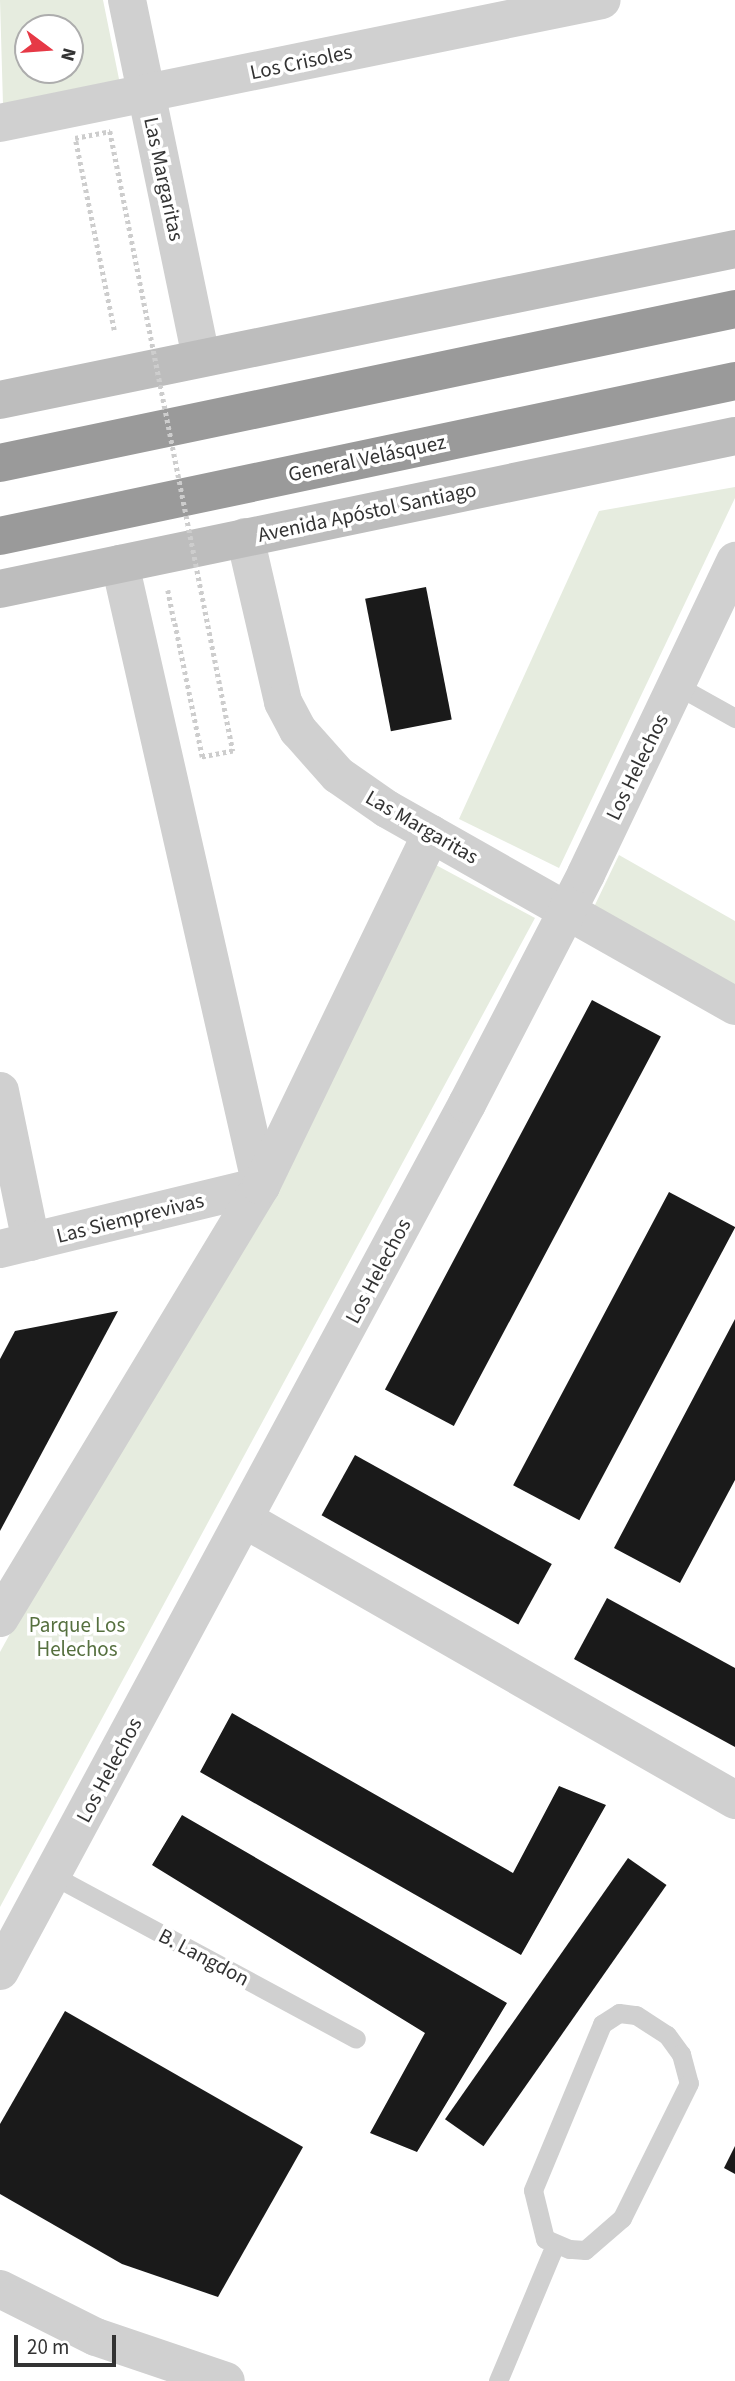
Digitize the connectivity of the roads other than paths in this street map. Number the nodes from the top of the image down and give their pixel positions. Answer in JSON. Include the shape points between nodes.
{"nodes":[{"id":1,"x":127,"y":0,"type":"edge"},
{"id":2,"x":601,"y":0,"type":"edge"},
{"id":3,"x":146,"y":93,"type":"junction"},
{"id":4,"x":0,"y":123,"type":"edge"},
{"id":5,"x":735,"y":249,"type":"edge"},
{"id":6,"x":735,"y":309,"type":"edge"},
{"id":7,"x":201,"y":357,"type":"junction"},
{"id":8,"x":735,"y":381,"type":"edge"},
{"id":9,"x":0,"y":400,"type":"edge"},
{"id":10,"x":735,"y":436,"type":"edge"},
{"id":11,"x":52,"y":452,"type":"junction"},
{"id":12,"x":0,"y":455,"type":"edge"},
{"id":13,"x":0,"y":463,"type":"edge"},
{"id":14,"x":0,"y":536,"type":"edge"},
{"id":15,"x":245,"y":537,"type":"junction"},
{"id":16,"x":735,"y":561,"type":"edge"},
{"id":17,"x":120,"y":564,"type":"junction"},
{"id":18,"x":0,"y":589,"type":"edge"},
{"id":19,"x":676,"y":685,"type":"junction"},
{"id":20,"x":735,"y":718,"type":"edge"},
{"id":21,"x":431,"y":834,"type":"junction"},
{"id":22,"x":568,"y":911,"type":"junction"},
{"id":23,"x":735,"y":1006,"type":"edge"},
{"id":24,"x":0,"y":1091,"type":"edge"},
{"id":25,"x":261,"y":1186,"type":"junction"},
{"id":26,"x":16,"y":1245,"type":"edge"},
{"id":27,"x":244,"y":1519,"type":"junction"},
{"id":28,"x":0,"y":1618,"type":"edge"},
{"id":29,"x":735,"y":1800,"type":"edge"},
{"id":30,"x":52,"y":1875,"type":"junction"},
{"id":31,"x":0,"y":1971,"type":"edge"},
{"id":32,"x":356,"y":2039,"type":"dead end"},
{"id":33,"x":555,"y":2245,"type":"junction"},
{"id":34,"x":0,"y":2289,"type":"edge"},
{"id":35,"x":158,"y":2372,"type":"edge"},
{"id":36,"x":226,"y":2381,"type":"edge"},
{"id":37,"x":498,"y":2381,"type":"edge"}],
"edges":[{"from":1,"to":3,"type":"street","name":"Las Margaritas"},
{"from":2,"to":3,"type":"street","name":"Los Crisoles"},
{"from":3,"to":4,"type":"street","name":"Los Crisoles"},
{"from":3,"to":7,"type":"street","name":"Las Margaritas"},
{"from":5,"to":7,"type":"street"},
{"from":6,"to":11,"type":"highway"},
{"from":7,"to":9,"type":"street"},
{"from":8,"to":14,"type":"highway","name":"General Velásquez"},
{"from":10,"to":15,"type":"street","name":"Avenida Apóstol Santiago"},
{"from":11,"to":12,"type":"highway"},
{"from":11,"to":13,"type":"highway"},
{"from":15,"to":17,"type":"street","name":"Avenida Apóstol Santiago"},
{"from":15,"to":21,"type":"street","name":"Las Margaritas","via":[[272,672],[298,730],[346,781]]},
{"from":16,"to":19,"type":"street","name":"Los Helechos"},
{"from":17,"to":18,"type":"street","name":"Avenida Apóstol Santiago"},
{"from":17,"to":25,"type":"street"},
{"from":19,"to":20,"type":"lane"},
{"from":19,"to":22,"type":"street","name":"Los Helechos"},
{"from":21,"to":22,"type":"street","name":"Las Margaritas"},
{"from":21,"to":25,"type":"street"},
{"from":22,"to":23,"type":"street","name":"Las Margaritas"},
{"from":22,"to":27,"type":"street","name":"Los Helechos"},
{"from":24,"to":26,"type":"street"},
{"from":25,"to":26,"type":"street","name":"Las Siemprevivas"},
{"from":25,"to":28,"type":"street"},
{"from":27,"to":29,"type":"street"},
{"from":27,"to":30,"type":"street","name":"Los Helechos"},
{"from":30,"to":31,"type":"street","name":"Los Helechos"},
{"from":30,"to":32,"type":"lane","name":"B. Langdon"},
{"from":33,"to":33,"type":"lane","via":[[545,2239],[536,2214],[533,2190],[539,2165],[602,2024],[619,2013],[636,2015],[667,2035],[681,2054],[689,2083],[683,2105],[622,2218],[604,2238],[585,2250]]},
{"from":33,"to":37,"type":"lane"},
{"from":34,"to":35,"type":"street"},
{"from":35,"to":36,"type":"street"}]}
